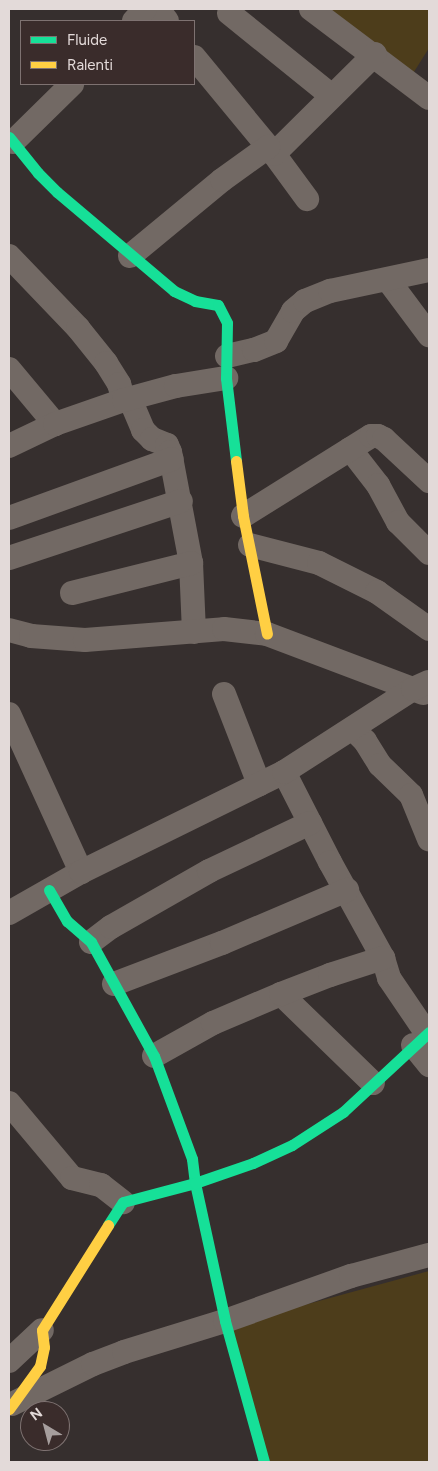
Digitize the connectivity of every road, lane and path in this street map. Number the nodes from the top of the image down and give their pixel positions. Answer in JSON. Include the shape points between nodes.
{"nodes":[{"id":1,"x":146,"y":9,"type":"edge"},
{"id":2,"x":158,"y":9,"type":"edge"},
{"id":3,"x":311,"y":9,"type":"edge"},
{"id":4,"x":228,"y":13,"type":"dead end"},
{"id":5,"x":135,"y":20,"type":"edge"},
{"id":6,"x":166,"y":20,"type":"edge"},
{"id":7,"x":375,"y":54,"type":"junction"},
{"id":8,"x":195,"y":58,"type":"edge"},
{"id":9,"x":71,"y":85,"type":"edge"},
{"id":10,"x":425,"y":86,"type":"edge"},
{"id":11,"x":332,"y":96,"type":"junction"},
{"id":12,"x":13,"y":147,"type":"edge"},
{"id":13,"x":271,"y":150,"type":"junction"},
{"id":14,"x":307,"y":199,"type":"dead end"},
{"id":15,"x":9,"y":256,"type":"edge"},
{"id":16,"x":130,"y":256,"type":"junction"},
{"id":17,"x":429,"y":270,"type":"edge"},
{"id":18,"x":388,"y":280,"type":"junction"},
{"id":19,"x":429,"y":335,"type":"edge"},
{"id":20,"x":226,"y":367,"type":"junction"},
{"id":21,"x":9,"y":369,"type":"edge"},
{"id":22,"x":127,"y":399,"type":"junction"},
{"id":23,"x":56,"y":424,"type":"junction"},
{"id":24,"x":9,"y":446,"type":"edge"},
{"id":25,"x":350,"y":449,"type":"junction"},
{"id":26,"x":172,"y":459,"type":"junction"},
{"id":27,"x":429,"y":481,"type":"edge"},
{"id":28,"x":181,"y":501,"type":"junction"},
{"id":29,"x":244,"y":516,"type":"junction"},
{"id":30,"x":9,"y":518,"type":"edge"},
{"id":31,"x":250,"y":545,"type":"junction"},
{"id":32,"x":429,"y":553,"type":"edge"},
{"id":33,"x":9,"y":558,"type":"edge"},
{"id":34,"x":191,"y":563,"type":"junction"},
{"id":35,"x":72,"y":594,"type":"dead end"},
{"id":36,"x":429,"y":629,"type":"edge"},
{"id":37,"x":9,"y":630,"type":"edge"},
{"id":38,"x":194,"y":632,"type":"junction"},
{"id":39,"x":267,"y":634,"type":"junction"},
{"id":40,"x":424,"y":689,"type":"edge"},
{"id":41,"x":224,"y":694,"type":"dead end"},
{"id":42,"x":9,"y":714,"type":"edge"},
{"id":43,"x":353,"y":729,"type":"junction"},
{"id":44,"x":284,"y":772,"type":"junction"},
{"id":45,"x":259,"y":784,"type":"junction"},
{"id":46,"x":310,"y":822,"type":"junction"},
{"id":47,"x":429,"y":839,"type":"edge"},
{"id":48,"x":81,"y":872,"type":"junction"},
{"id":49,"x":49,"y":890,"type":"junction"},
{"id":50,"x":347,"y":890,"type":"junction"},
{"id":51,"x":9,"y":913,"type":"edge"},
{"id":52,"x":91,"y":942,"type":"junction"},
{"id":53,"x":383,"y":958,"type":"junction"},
{"id":54,"x":114,"y":984,"type":"junction"},
{"id":55,"x":281,"y":994,"type":"junction"},
{"id":56,"x":423,"y":1037,"type":"edge"},
{"id":57,"x":154,"y":1056,"type":"junction"},
{"id":58,"x":429,"y":1065,"type":"edge"},
{"id":59,"x":373,"y":1084,"type":"junction"},
{"id":60,"x":11,"y":1112,"type":"edge"},
{"id":61,"x":195,"y":1183,"type":"junction"},
{"id":62,"x":123,"y":1202,"type":"junction"},
{"id":63,"x":429,"y":1255,"type":"edge"},
{"id":64,"x":225,"y":1321,"type":"junction"},
{"id":65,"x":42,"y":1330,"type":"junction"},
{"id":66,"x":9,"y":1361,"type":"edge"},
{"id":67,"x":10,"y":1406,"type":"edge"},
{"id":68,"x":264,"y":1462,"type":"edge"}],
"edges":[{"from":1,"to":5,"type":"street"},
{"from":2,"to":6,"type":"street"},
{"from":3,"to":7,"type":"street"},
{"from":4,"to":11,"type":"street"},
{"from":7,"to":10,"type":"street"},
{"from":7,"to":11,"type":"street"},
{"from":8,"to":13,"type":"street"},
{"from":9,"to":12,"type":"street"},
{"from":11,"to":13,"type":"street"},
{"from":12,"to":16,"type":"street","via":[[57,192]]},
{"from":13,"to":14,"type":"street"},
{"from":13,"to":16,"type":"street","via":[[222,180]]},
{"from":15,"to":22,"type":"street","via":[[78,328]]},
{"from":16,"to":20,"type":"street","via":[[182,296],[220,308],[227,323]]},
{"from":17,"to":18,"type":"street"},
{"from":18,"to":19,"type":"street"},
{"from":18,"to":20,"type":"street","via":[[330,291],[305,301],[293,311],[276,341]]},
{"from":20,"to":22,"type":"street","via":[[176,386]]},
{"from":20,"to":29,"type":"street"},
{"from":21,"to":23,"type":"street"},
{"from":22,"to":23,"type":"street"},
{"from":22,"to":26,"type":"street","via":[[143,430],[152,439],[167,445]]},
{"from":23,"to":24,"type":"street"},
{"from":25,"to":27,"type":"street","via":[[371,436],[378,436]]},
{"from":25,"to":29,"type":"street"},
{"from":25,"to":32,"type":"street","via":[[378,485],[398,522]]},
{"from":26,"to":28,"type":"street"},
{"from":26,"to":30,"type":"street"},
{"from":28,"to":33,"type":"street"},
{"from":28,"to":34,"type":"street"},
{"from":29,"to":31,"type":"street"},
{"from":31,"to":36,"type":"street","via":[[319,563],[377,592]]},
{"from":31,"to":39,"type":"street"},
{"from":34,"to":35,"type":"street"},
{"from":34,"to":38,"type":"street"},
{"from":37,"to":38,"type":"street","via":[[31,636],[85,640]]},
{"from":38,"to":39,"type":"street","via":[[224,629]]},
{"from":39,"to":40,"type":"street"},
{"from":40,"to":43,"type":"street"},
{"from":41,"to":45,"type":"street"},
{"from":42,"to":48,"type":"street"},
{"from":43,"to":44,"type":"street"},
{"from":43,"to":47,"type":"street","via":[[380,765],[410,795]]},
{"from":44,"to":45,"type":"street"},
{"from":44,"to":46,"type":"street"},
{"from":45,"to":48,"type":"street"},
{"from":46,"to":50,"type":"street"},
{"from":46,"to":52,"type":"street","via":[[209,872],[111,927]]},
{"from":48,"to":49,"type":"street"},
{"from":49,"to":51,"type":"street"},
{"from":49,"to":52,"type":"street","via":[[72,928]]},
{"from":50,"to":53,"type":"street"},
{"from":50,"to":54,"type":"street"},
{"from":52,"to":54,"type":"street"},
{"from":53,"to":55,"type":"street"},
{"from":53,"to":56,"type":"street","via":[[389,978]]},
{"from":54,"to":57,"type":"street"},
{"from":55,"to":57,"type":"street","via":[[213,1023]]},
{"from":55,"to":59,"type":"street"},
{"from":56,"to":58,"type":"street"},
{"from":56,"to":59,"type":"street"},
{"from":57,"to":61,"type":"street","via":[[192,1159]]},
{"from":59,"to":61,"type":"street","via":[[343,1112],[313,1133],[253,1163]]},
{"from":60,"to":62,"type":"street","via":[[72,1178],[101,1185]]},
{"from":61,"to":62,"type":"street"},
{"from":61,"to":64,"type":"street"},
{"from":62,"to":65,"type":"street"},
{"from":63,"to":64,"type":"street","via":[[351,1276]]},
{"from":64,"to":67,"type":"street","via":[[93,1364]]},
{"from":64,"to":68,"type":"street"},
{"from":65,"to":66,"type":"street"},
{"from":65,"to":67,"type":"street","via":[[44,1347],[40,1366]]}]}
